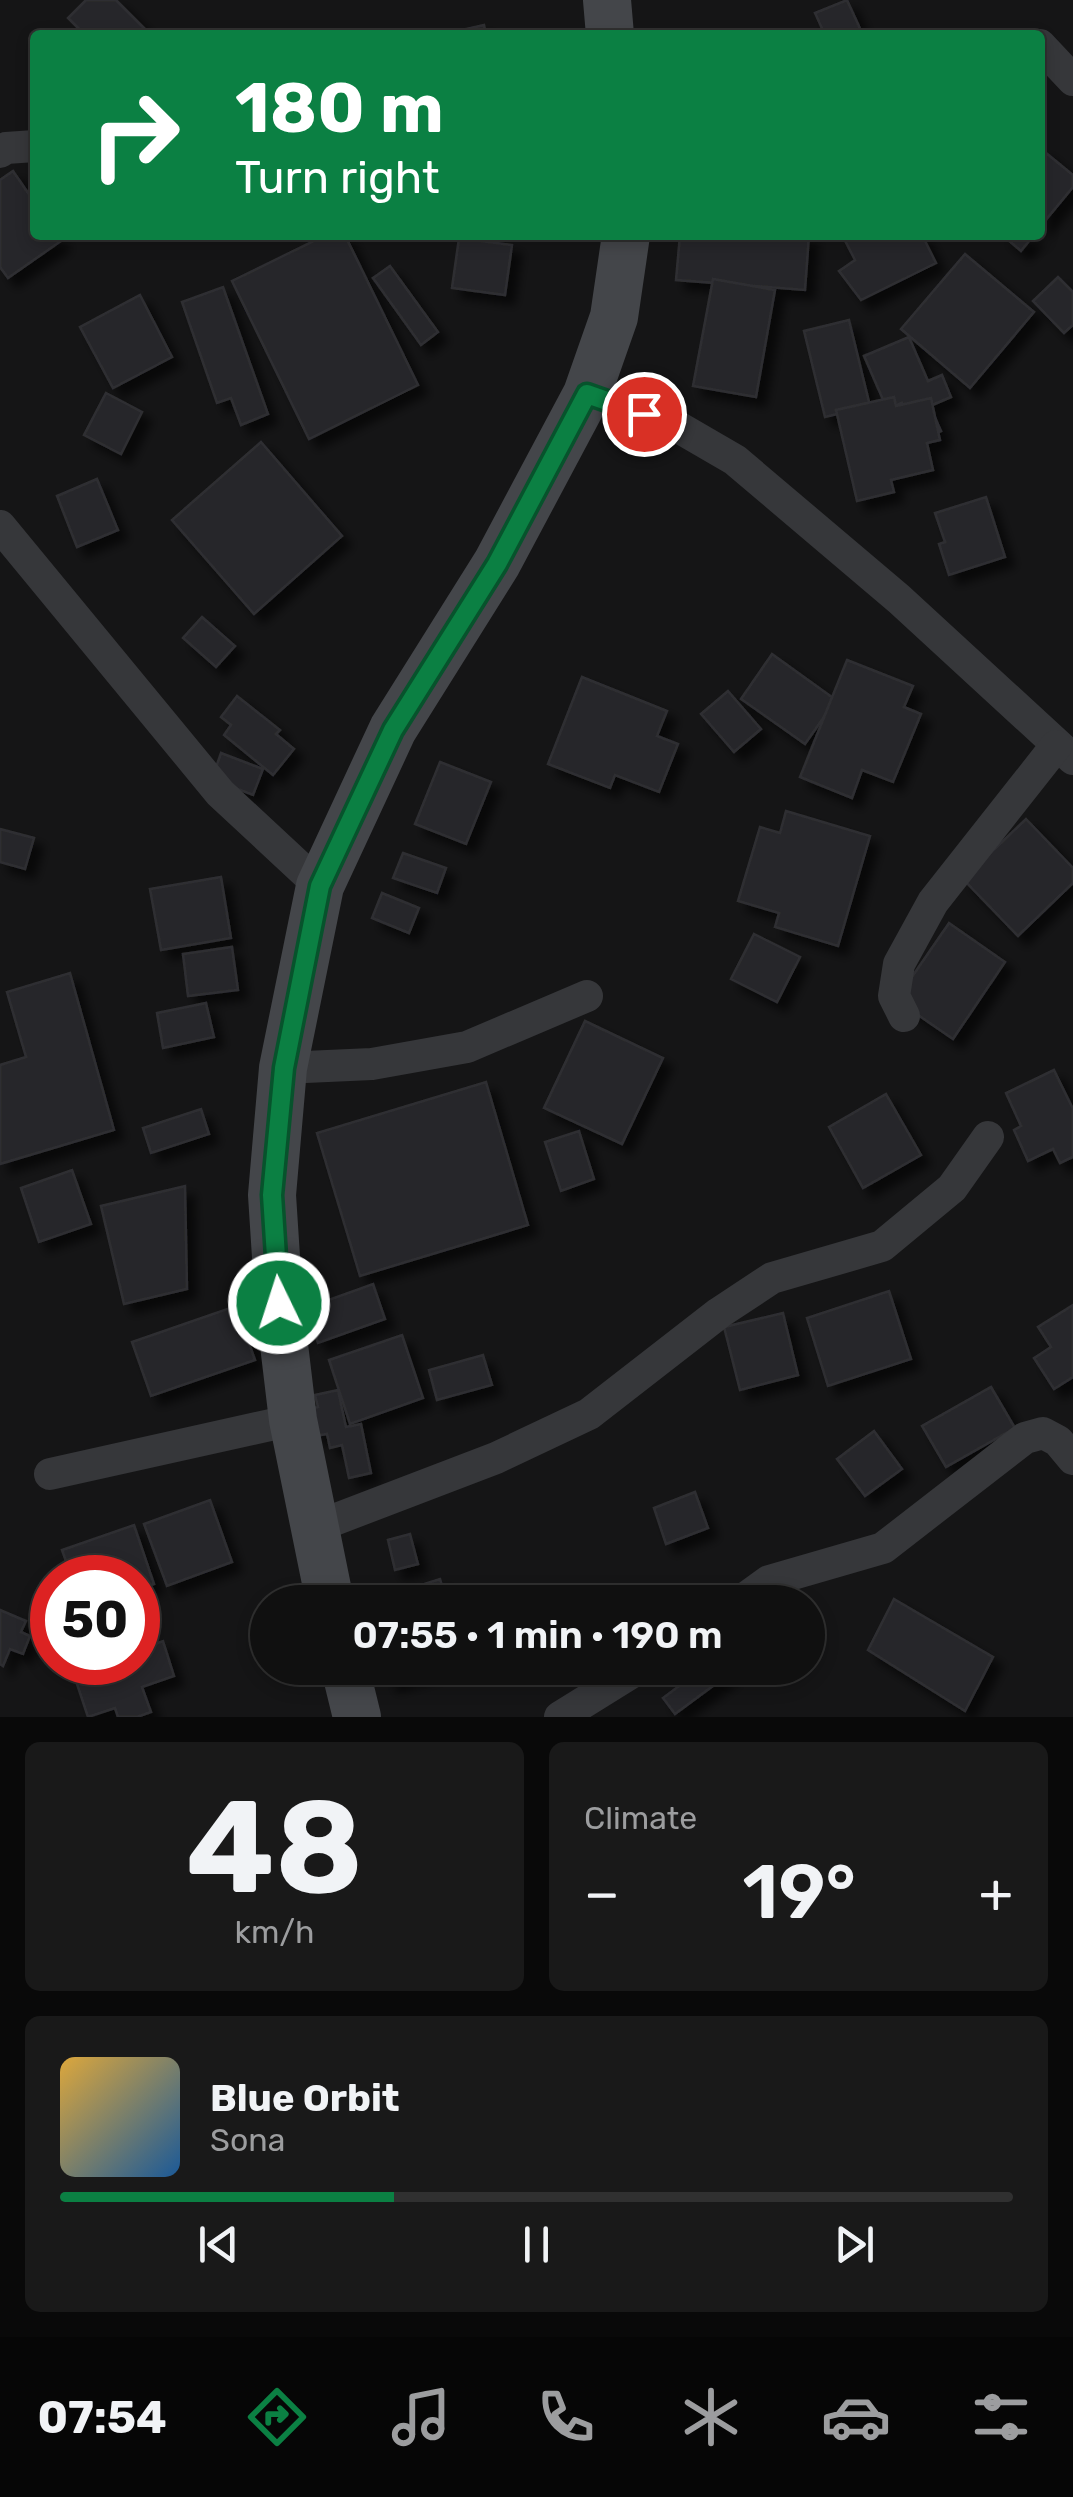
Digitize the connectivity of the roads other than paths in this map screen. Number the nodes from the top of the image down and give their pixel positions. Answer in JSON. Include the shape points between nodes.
{"nodes":[{"id":1,"x":606,"y":0,"type":"edge"},
{"id":2,"x":609,"y":30,"type":"edge"},
{"id":3,"x":1045,"y":50,"type":"edge"},
{"id":4,"x":1073,"y":80,"type":"edge"},
{"id":5,"x":30,"y":146,"type":"edge"},
{"id":6,"x":0,"y":152,"type":"edge"},
{"id":7,"x":625,"y":240,"type":"edge"},
{"id":8,"x":587,"y":394,"type":"junction"},
{"id":9,"x":0,"y":526,"type":"edge"},
{"id":10,"x":1065,"y":752,"type":"edge"},
{"id":11,"x":320,"y":886,"type":"junction"},
{"id":12,"x":588,"y":996,"type":"dead end"},
{"id":13,"x":904,"y":1016,"type":"dead end"},
{"id":14,"x":284,"y":1068,"type":"junction"},
{"id":15,"x":988,"y":1137,"type":"dead end"},
{"id":16,"x":293,"y":1420,"type":"junction"},
{"id":17,"x":1073,"y":1459,"type":"edge"},
{"id":18,"x":50,"y":1474,"type":"dead end"},
{"id":19,"x":312,"y":1528,"type":"junction"},
{"id":20,"x":326,"y":1585,"type":"edge"},
{"id":21,"x":763,"y":1585,"type":"edge"},
{"id":22,"x":349,"y":1685,"type":"edge"},
{"id":23,"x":612,"y":1685,"type":"edge"},
{"id":24,"x":356,"y":1717,"type":"edge"},
{"id":25,"x":560,"y":1717,"type":"edge"}],
"edges":[{"from":1,"to":2,"type":"main road"},
{"from":3,"to":4,"type":"street"},
{"from":5,"to":6,"type":"street"},
{"from":7,"to":8,"type":"main road","via":[[614,317]]},
{"from":8,"to":10,"type":"street","via":[[673,424],[735,460],[899,598]]},
{"from":8,"to":11,"type":"main road","via":[[497,564],[393,730]]},
{"from":9,"to":11,"type":"street","via":[[220,793]]},
{"from":10,"to":13,"type":"street","via":[[925,918],[899,964],[894,996]]},
{"from":11,"to":14,"type":"main road"},
{"from":12,"to":14,"type":"street","via":[[467,1047],[372,1064]]},
{"from":14,"to":16,"type":"main road","via":[[272,1195]]},
{"from":15,"to":19,"type":"street","via":[[952,1188],[882,1246],[772,1278],[589,1414],[496,1458]]},
{"from":16,"to":18,"type":"street"},
{"from":16,"to":19,"type":"main road"},
{"from":17,"to":21,"type":"street","via":[[1058,1441],[1042,1434],[1025,1438],[883,1548]]},
{"from":19,"to":20,"type":"main road"},
{"from":22,"to":24,"type":"main road"},
{"from":23,"to":25,"type":"street"}]}
